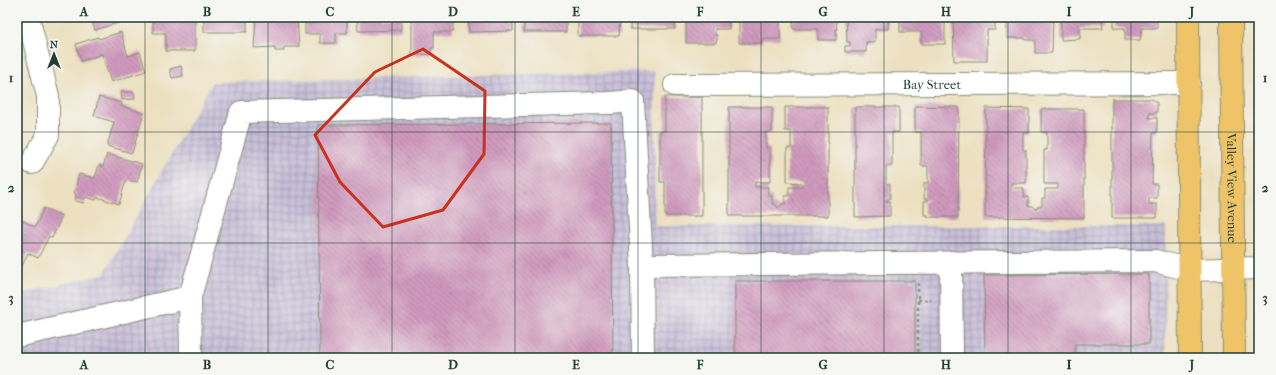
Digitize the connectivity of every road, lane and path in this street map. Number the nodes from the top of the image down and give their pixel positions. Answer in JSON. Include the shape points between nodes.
{"nodes":[{"id":1,"x":28,"y":17,"type":"edge"},
{"id":2,"x":1188,"y":17,"type":"edge"},
{"id":3,"x":1231,"y":17,"type":"edge"},
{"id":4,"x":1189,"y":83,"type":"junction"},
{"id":5,"x":674,"y":85,"type":"dead end"},
{"id":6,"x":32,"y":163,"type":"dead end"},
{"id":7,"x":951,"y":262,"type":"junction"},
{"id":8,"x":642,"y":265,"type":"junction"},
{"id":9,"x":1259,"y":268,"type":"edge"},
{"id":10,"x":1233,"y":269,"type":"junction"},
{"id":11,"x":1190,"y":270,"type":"junction"},
{"id":12,"x":918,"y":276,"type":"dead end"},
{"id":13,"x":190,"y":297,"type":"junction"},
{"id":14,"x":918,"y":300,"type":"junction"},
{"id":15,"x":937,"y":300,"type":"dead end"},
{"id":16,"x":17,"y":336,"type":"edge"},
{"id":17,"x":191,"y":358,"type":"edge"},
{"id":18,"x":643,"y":358,"type":"edge"},
{"id":19,"x":918,"y":358,"type":"edge"},
{"id":20,"x":952,"y":358,"type":"edge"},
{"id":21,"x":1190,"y":358,"type":"edge"},
{"id":22,"x":1234,"y":358,"type":"edge"}],
"edges":[{"from":1,"to":6,"type":"street","via":[[48,96],[48,135]]},
{"from":2,"to":4,"type":"main road"},
{"from":3,"to":10,"type":"main road","name":"Valley View Avenue"},
{"from":4,"to":5,"type":"street","name":"Bay Street"},
{"from":4,"to":11,"type":"main road"},
{"from":7,"to":8,"type":"street"},
{"from":7,"to":11,"type":"street","via":[[1156,261]]},
{"from":7,"to":20,"type":"street"},
{"from":8,"to":13,"type":"street","via":[[634,101],[241,112]]},
{"from":8,"to":18,"type":"street"},
{"from":9,"to":10,"type":"street"},
{"from":10,"to":11,"type":"street"},
{"from":10,"to":22,"type":"main road","name":"Valley View Avenue"},
{"from":11,"to":21,"type":"main road"},
{"from":12,"to":14,"type":"path"},
{"from":13,"to":16,"type":"street"},
{"from":13,"to":17,"type":"street"},
{"from":14,"to":15,"type":"path"},
{"from":14,"to":19,"type":"path"}]}
